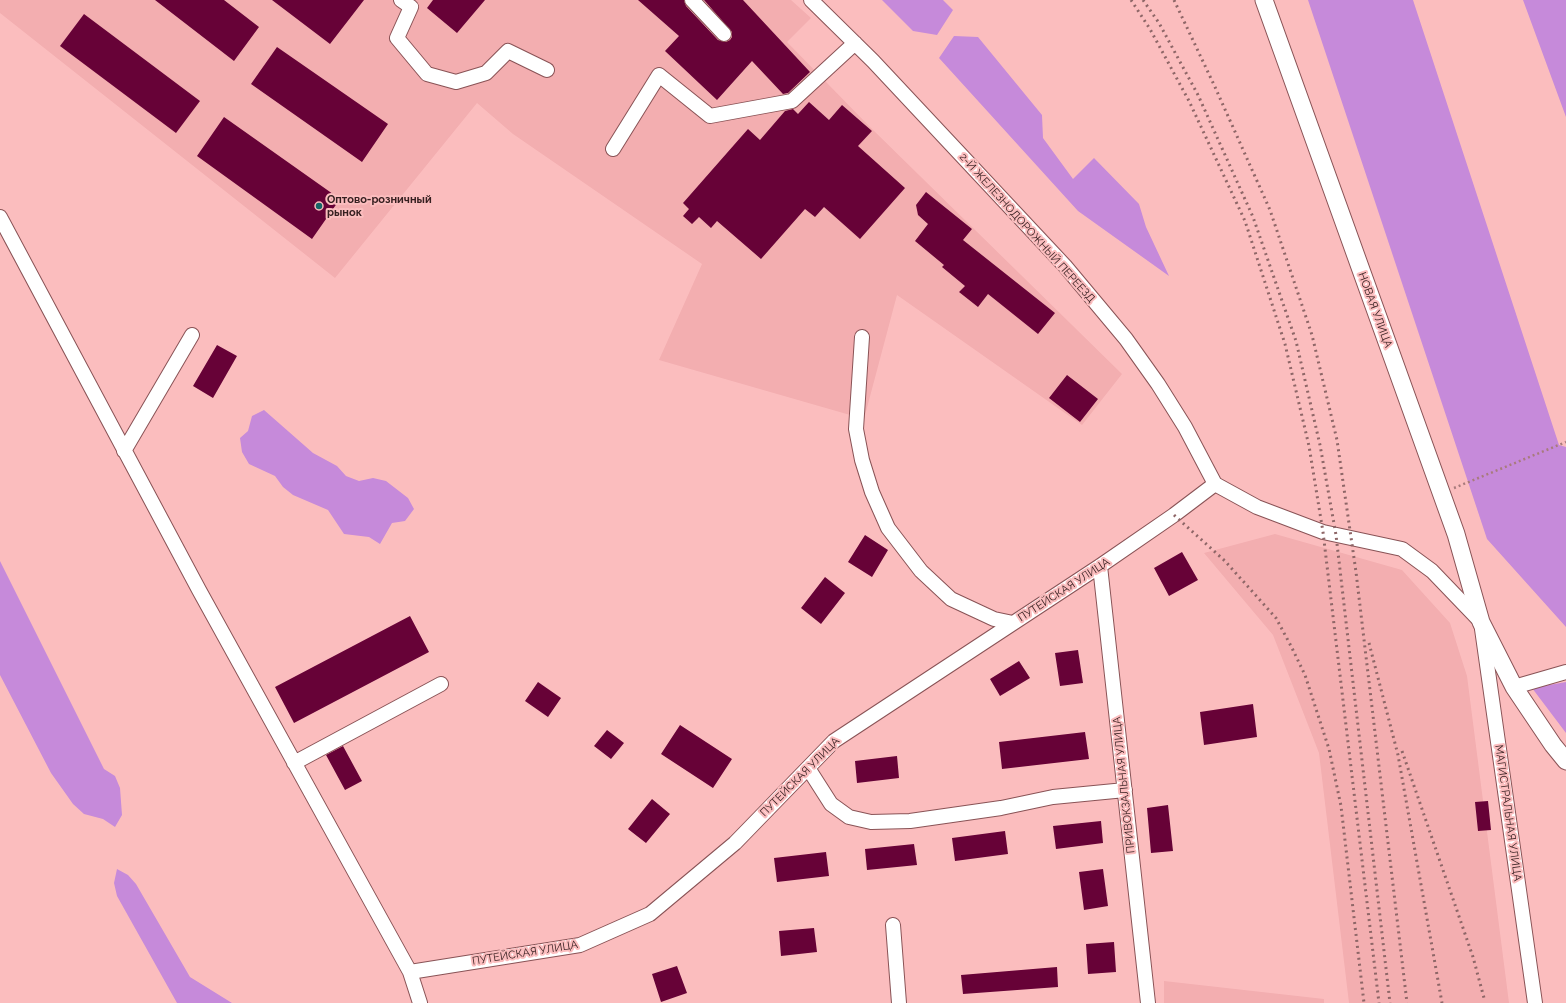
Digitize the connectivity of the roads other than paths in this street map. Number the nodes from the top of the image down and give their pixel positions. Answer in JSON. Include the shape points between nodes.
{"nodes":[{"id":1,"x":401,"y":0,"type":"edge"},
{"id":2,"x":692,"y":0,"type":"edge"},
{"id":3,"x":811,"y":0,"type":"edge"},
{"id":4,"x":1264,"y":0,"type":"edge"},
{"id":5,"x":724,"y":34,"type":"dead end"},
{"id":6,"x":855,"y":43,"type":"junction"},
{"id":7,"x":547,"y":70,"type":"dead end"},
{"id":8,"x":613,"y":149,"type":"dead end"},
{"id":9,"x":0,"y":217,"type":"edge"},
{"id":10,"x":192,"y":335,"type":"dead end"},
{"id":11,"x":862,"y":337,"type":"dead end"},
{"id":12,"x":124,"y":450,"type":"junction"},
{"id":13,"x":1215,"y":484,"type":"junction"},
{"id":14,"x":1100,"y":566,"type":"junction"},
{"id":15,"x":1481,"y":622,"type":"junction"},
{"id":16,"x":1013,"y":624,"type":"junction"},
{"id":17,"x":1566,"y":672,"type":"edge"},
{"id":18,"x":441,"y":684,"type":"dead end"},
{"id":19,"x":1514,"y":687,"type":"junction"},
{"id":20,"x":1566,"y":761,"type":"edge"},
{"id":21,"x":294,"y":762,"type":"junction"},
{"id":22,"x":808,"y":768,"type":"junction"},
{"id":23,"x":1125,"y":790,"type":"junction"},
{"id":24,"x":893,"y":926,"type":"dead end"},
{"id":25,"x":410,"y":972,"type":"junction"},
{"id":26,"x":420,"y":1003,"type":"edge"},
{"id":27,"x":899,"y":1003,"type":"edge"},
{"id":28,"x":1148,"y":1003,"type":"edge"},
{"id":29,"x":1535,"y":1003,"type":"edge"}],
"edges":[{"from":1,"to":7,"type":"street","via":[[411,7],[397,38],[427,74],[456,82],[486,73],[508,51]]},
{"from":2,"to":5,"type":"street"},
{"from":3,"to":6,"type":"street","name":"2-Й ЖЕЛЕЗНОДОРОЖНЫЙ ПЕРЕЕЗД"},
{"from":4,"to":15,"type":"main road","name":"НОВАЯ УЛИЦА","via":[[1456,534]]},
{"from":6,"to":8,"type":"street","via":[[792,101],[726,114],[710,116],[659,75]]},
{"from":6,"to":13,"type":"street","name":"2-Й ЖЕЛЕЗНОДОРОЖНЫЙ ПЕРЕЕЗД","via":[[1065,266],[1126,339],[1170,402]]},
{"from":9,"to":12,"type":"street"},
{"from":10,"to":12,"type":"street"},
{"from":11,"to":16,"type":"street","via":[[856,429],[868,479],[888,528],[921,571],[952,599]]},
{"from":12,"to":21,"type":"street"},
{"from":13,"to":14,"type":"street","name":"ПУТЕЙСКАЯ УЛИЦА"},
{"from":13,"to":15,"type":"street","via":[[1257,507],[1323,532],[1402,549],[1432,571]]},
{"from":14,"to":16,"type":"street","name":"ПУТЕЙСКАЯ УЛИЦА"},
{"from":14,"to":23,"type":"street","name":"ПРИВОКЗАЛЬНАЯ УЛИЦА"},
{"from":15,"to":19,"type":"main road","name":"НОВАЯ УЛИЦА"},
{"from":15,"to":29,"type":"street","name":"МАГИСТРАЛЬНАЯ УЛИЦА"},
{"from":16,"to":22,"type":"street","name":"ПУТЕЙСКАЯ УЛИЦА","via":[[834,740]]},
{"from":17,"to":19,"type":"street"},
{"from":18,"to":21,"type":"street"},
{"from":19,"to":20,"type":"main road","name":"НОВАЯ УЛИЦА"},
{"from":21,"to":25,"type":"street"},
{"from":22,"to":23,"type":"street","via":[[831,804],[849,817],[871,822],[910,821],[1000,808],[1053,797]]},
{"from":22,"to":25,"type":"street","name":"ПУТЕЙСКАЯ УЛИЦА","via":[[735,843],[650,914],[580,945]]},
{"from":23,"to":28,"type":"street","name":"ПРИВОКЗАЛЬНАЯ УЛИЦА"},
{"from":24,"to":27,"type":"street"},
{"from":25,"to":26,"type":"street"}]}
